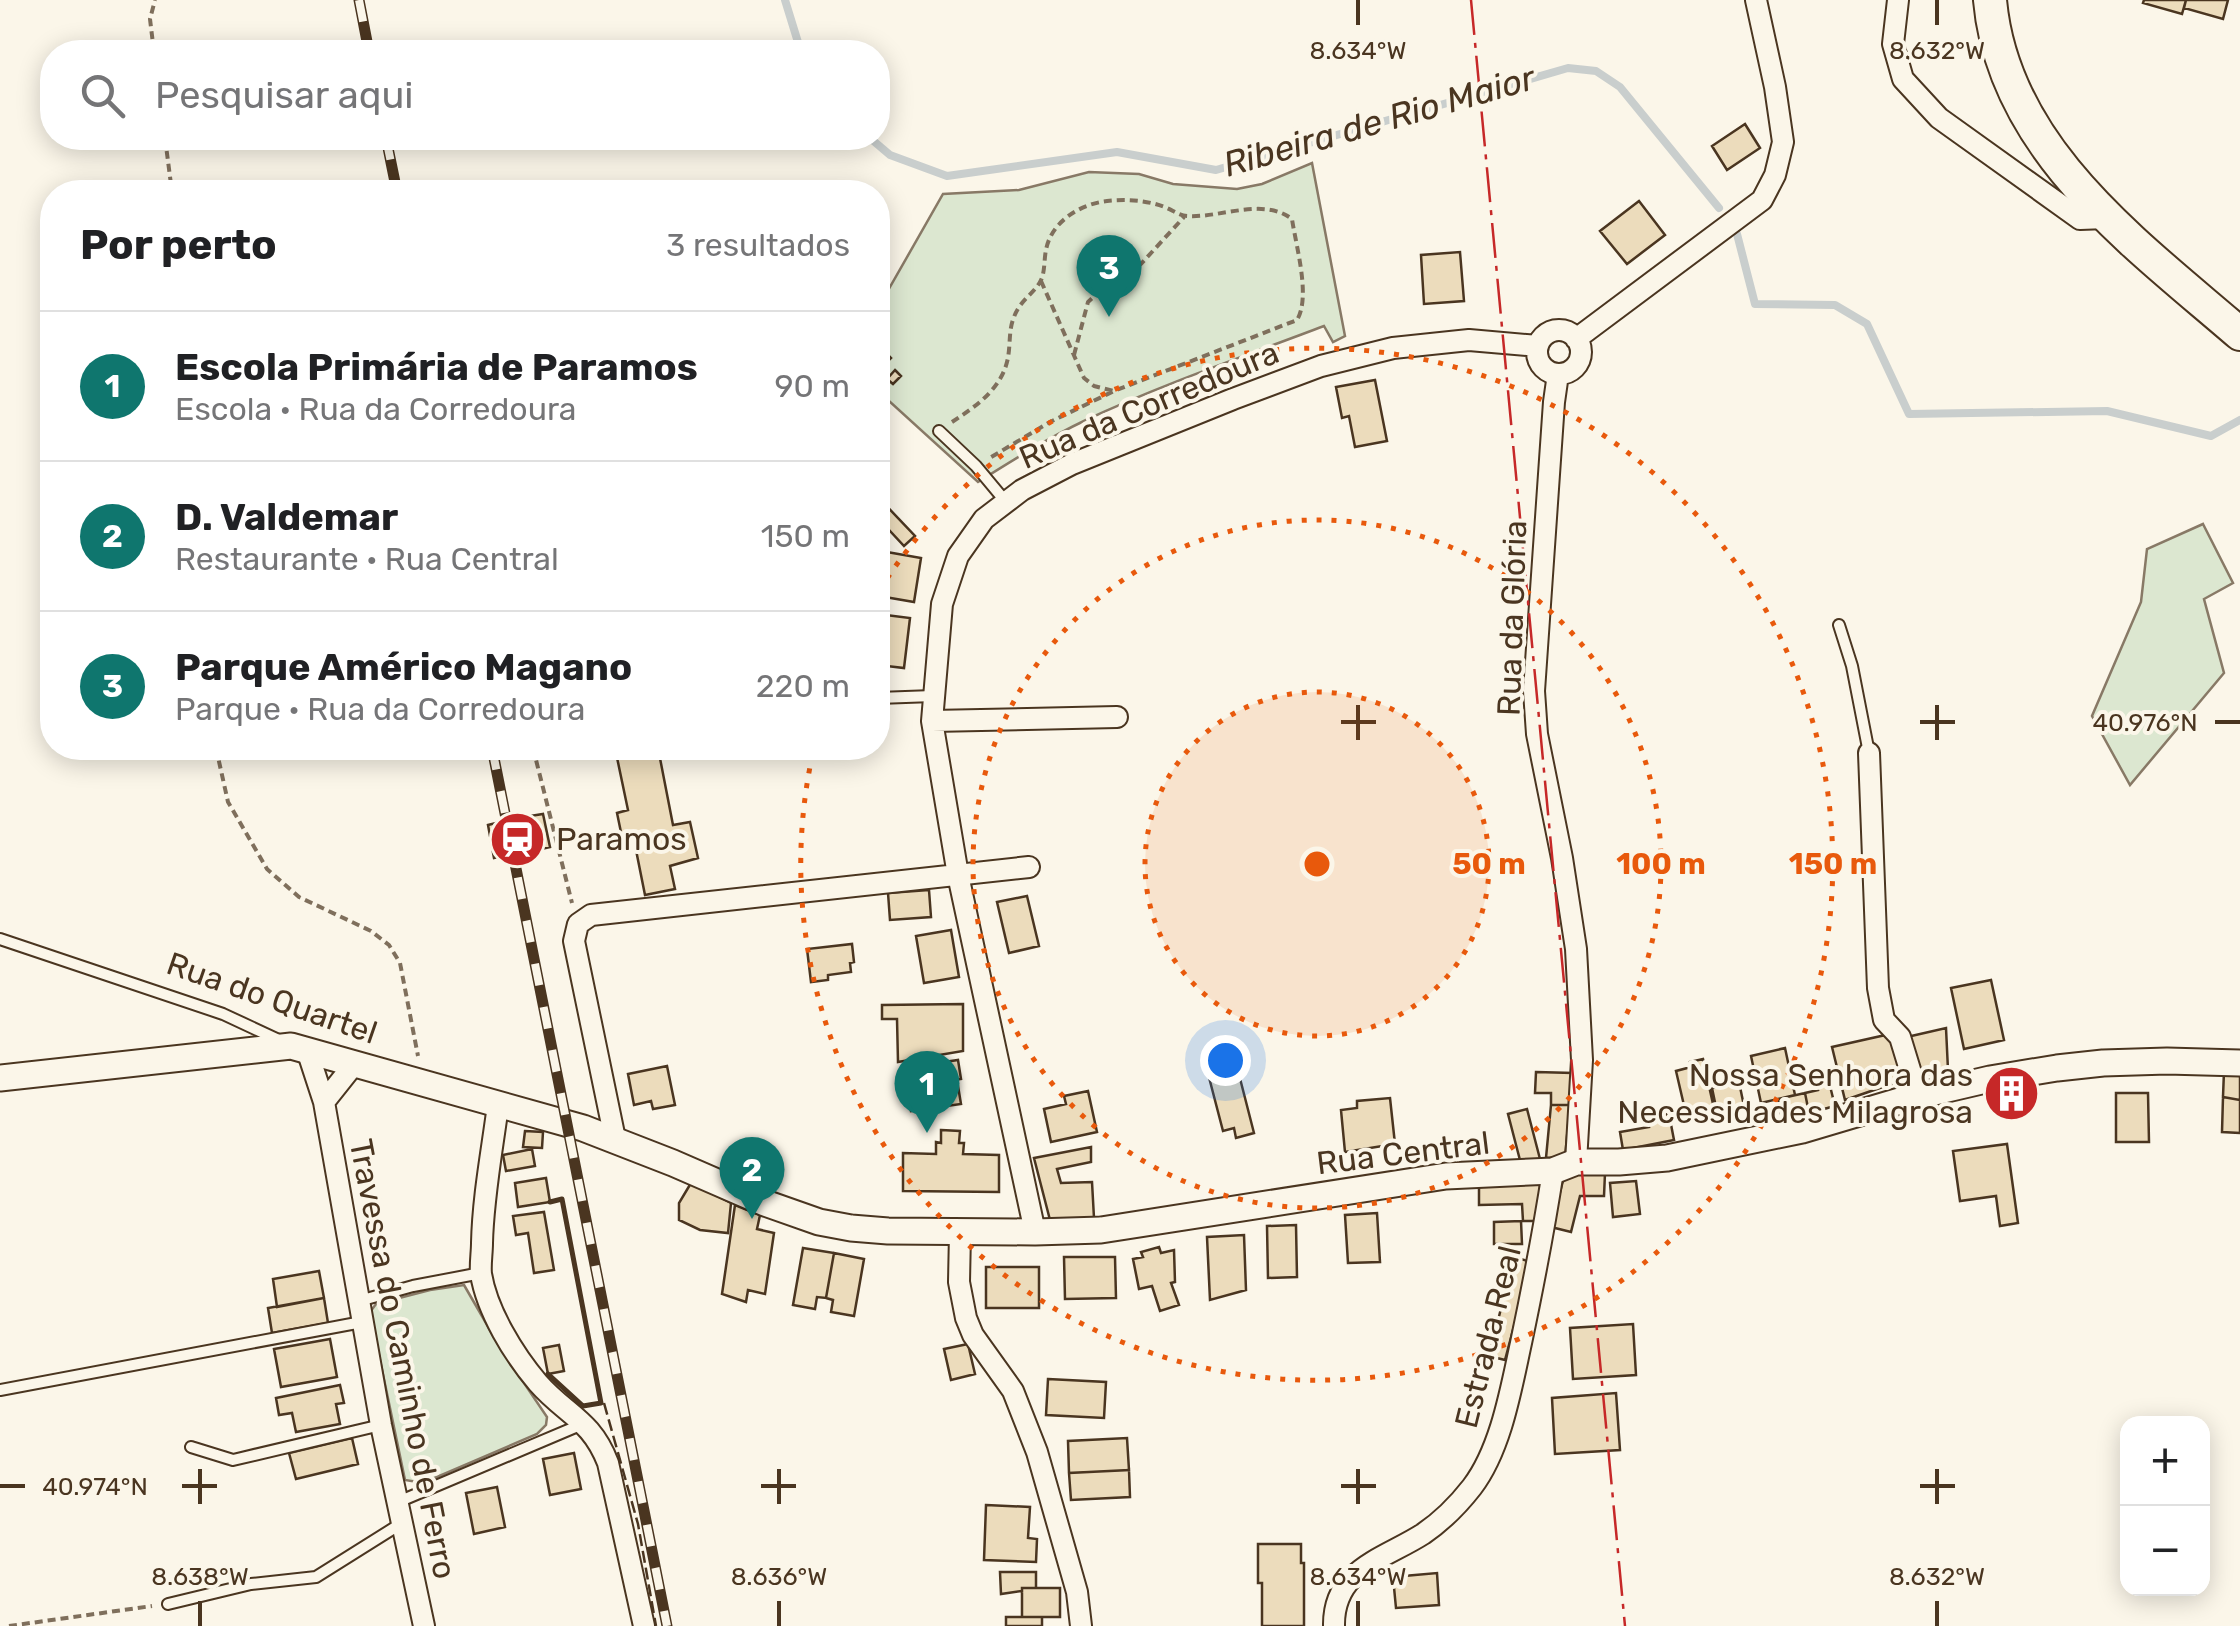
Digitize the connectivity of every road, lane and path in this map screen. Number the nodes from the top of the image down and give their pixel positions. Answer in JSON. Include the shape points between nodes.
{"nodes":[{"id":1,"x":155,"y":0,"type":"edge"},
{"id":2,"x":1756,"y":0,"type":"edge"},
{"id":3,"x":1898,"y":0,"type":"edge"},
{"id":4,"x":1990,"y":0,"type":"edge"},
{"id":5,"x":153,"y":40,"type":"edge"},
{"id":6,"x":167,"y":150,"type":"edge"},
{"id":7,"x":170,"y":180,"type":"edge"},
{"id":8,"x":1184,"y":216,"type":"junction"},
{"id":9,"x":2106,"y":218,"type":"junction"},
{"id":10,"x":1041,"y":281,"type":"junction"},
{"id":11,"x":2240,"y":334,"type":"edge"},
{"id":12,"x":1576,"y":339,"type":"junction"},
{"id":13,"x":1538,"y":346,"type":"junction"},
{"id":14,"x":1074,"y":355,"type":"junction"},
{"id":15,"x":1558,"y":374,"type":"junction"},
{"id":16,"x":1114,"y":391,"type":"junction"},
{"id":17,"x":939,"y":431,"type":"joint"},
{"id":18,"x":976,"y":466,"type":"junction"},
{"id":19,"x":1006,"y":502,"type":"junction"},
{"id":20,"x":1839,"y":626,"type":"dead end"},
{"id":21,"x":933,"y":696,"type":"junction"},
{"id":22,"x":890,"y":698,"type":"edge"},
{"id":23,"x":1117,"y":717,"type":"dead end"},
{"id":24,"x":932,"y":720,"type":"junction"},
{"id":25,"x":1869,"y":754,"type":"joint"},
{"id":26,"x":219,"y":760,"type":"edge"},
{"id":27,"x":536,"y":760,"type":"edge"},
{"id":28,"x":1029,"y":867,"type":"dead end"},
{"id":29,"x":958,"y":874,"type":"junction"},
{"id":30,"x":578,"y":924,"type":"junction"},
{"id":31,"x":0,"y":939,"type":"edge"},
{"id":32,"x":299,"y":1048,"type":"junction"},
{"id":33,"x":355,"y":1063,"type":"junction"},
{"id":34,"x":2240,"y":1063,"type":"edge"},
{"id":35,"x":0,"y":1078,"type":"edge"},
{"id":36,"x":420,"y":1081,"type":"junction"},
{"id":37,"x":1918,"y":1096,"type":"junction"},
{"id":38,"x":324,"y":1102,"type":"junction"},
{"id":39,"x":498,"y":1104,"type":"junction"},
{"id":40,"x":582,"y":1128,"type":"joint"},
{"id":41,"x":615,"y":1139,"type":"junction"},
{"id":42,"x":1564,"y":1166,"type":"junction"},
{"id":43,"x":960,"y":1232,"type":"junction"},
{"id":44,"x":1035,"y":1232,"type":"junction"},
{"id":45,"x":481,"y":1274,"type":"junction"},
{"id":46,"x":360,"y":1312,"type":"junction"},
{"id":47,"x":0,"y":1390,"type":"edge"},
{"id":48,"x":585,"y":1423,"type":"junction"},
{"id":49,"x":381,"y":1426,"type":"junction"},
{"id":50,"x":191,"y":1447,"type":"dead end"},
{"id":51,"x":400,"y":1512,"type":"junction"},
{"id":52,"x":168,"y":1604,"type":"joint"},
{"id":53,"x":8,"y":1626,"type":"edge"},
{"id":54,"x":424,"y":1626,"type":"edge"},
{"id":55,"x":644,"y":1626,"type":"edge"},
{"id":56,"x":1081,"y":1626,"type":"edge"},
{"id":57,"x":1334,"y":1626,"type":"edge"}],
"edges":[{"from":1,"to":5,"type":"path"},
{"from":2,"to":12,"type":"street","via":[[1782,142],[1762,200]]},
{"from":3,"to":9,"type":"street","via":[[1893,44],[1903,79],[1939,118],[2080,219]]},
{"from":4,"to":9,"type":"main road","via":[[2011,87],[2051,154]]},
{"from":6,"to":7,"type":"path"},
{"from":8,"to":10,"type":"path","via":[[1132,199],[1078,208],[1046,244]]},
{"from":8,"to":14,"type":"path","via":[[1140,265],[1088,302]]},
{"from":8,"to":16,"type":"path","via":[[1266,209],[1292,219],[1302,311],[1297,320]]},
{"from":9,"to":11,"type":"main road"},
{"from":10,"to":14,"type":"path"},
{"from":10,"to":17,"type":"path","via":[[1012,321],[1007,364],[995,388]]},
{"from":12,"to":13,"type":"street","via":[[1552,332]]},
{"from":12,"to":15,"type":"street","via":[[1576,365]]},
{"from":13,"to":15,"type":"street","via":[[1541,365]]},
{"from":13,"to":19,"type":"street","name":"Rua da Corredoura","via":[[1469,340],[1393,348],[1321,366],[1072,464]]},
{"from":14,"to":16,"type":"path","via":[[1084,378]]},
{"from":15,"to":42,"type":"street","name":"Rua da Glória","via":[[1534,691],[1576,949],[1582,1060]]},
{"from":16,"to":18,"type":"path"},
{"from":17,"to":18,"type":"lane"},
{"from":18,"to":19,"type":"lane"},
{"from":19,"to":21,"type":"street","name":"Rua da Corredoura","via":[[984,519],[958,556],[942,604]]},
{"from":20,"to":25,"type":"lane"},
{"from":21,"to":22,"type":"lane"},
{"from":21,"to":24,"type":"street","name":"Rua da Corredoura"},
{"from":23,"to":24,"type":"street"},
{"from":24,"to":29,"type":"street","name":"Rua da Corredoura"},
{"from":25,"to":37,"type":"street","via":[[1878,988],[1884,1020],[1900,1037]]},
{"from":26,"to":36,"type":"path","via":[[228,802],[267,869],[299,897],[389,945],[400,963]]},
{"from":27,"to":30,"type":"path"},
{"from":28,"to":29,"type":"street"},
{"from":29,"to":30,"type":"street","via":[[591,915]]},
{"from":29,"to":44,"type":"street","name":"Rua da Corredoura"},
{"from":30,"to":41,"type":"street","via":[[574,942]]},
{"from":31,"to":32,"type":"lane","name":"Rua do Quartel","via":[[223,1014]]},
{"from":32,"to":33,"type":"street","name":"Rua do Quartel"},
{"from":32,"to":35,"type":"street"},
{"from":32,"to":38,"type":"street","name":"Travessa do Caminho de Ferro"},
{"from":33,"to":36,"type":"street","name":"Rua do Quartel"},
{"from":33,"to":38,"type":"street","name":"Travessa do Caminho de Ferro"},
{"from":34,"to":37,"type":"street","name":"Rua Central","via":[[2103,1063]]},
{"from":36,"to":39,"type":"street","name":"Rua do Quartel"},
{"from":37,"to":42,"type":"street","name":"Rua Central","via":[[1802,1130],[1667,1158]]},
{"from":38,"to":46,"type":"street","name":"Travessa do Caminho de Ferro"},
{"from":39,"to":40,"type":"street","name":"Rua do Quartel"},
{"from":39,"to":45,"type":"street"},
{"from":40,"to":41,"type":"street","name":"Rua Central"},
{"from":41,"to":43,"type":"street","name":"Rua Central","via":[[819,1222]]},
{"from":42,"to":44,"type":"street","name":"Rua Central","via":[[1446,1176],[1101,1230]]},
{"from":42,"to":57,"type":"street","name":"Estrada Real","via":[[1511,1390],[1475,1484],[1447,1516],[1361,1568],[1340,1593]]},
{"from":43,"to":44,"type":"street","name":"Rua Central"},
{"from":43,"to":56,"type":"street","via":[[966,1318],[1013,1391],[1037,1452],[1078,1592]]},
{"from":45,"to":46,"type":"lane","via":[[413,1286]]},
{"from":45,"to":48,"type":"street","via":[[494,1314],[524,1365]]},
{"from":46,"to":47,"type":"lane"},
{"from":46,"to":49,"type":"street","name":"Travessa do Caminho de Ferro"},
{"from":48,"to":51,"type":"lane"},
{"from":48,"to":55,"type":"street","via":[[608,1463]]},
{"from":49,"to":50,"type":"lane","via":[[233,1460]]},
{"from":49,"to":51,"type":"street","name":"Travessa do Caminho de Ferro"},
{"from":51,"to":52,"type":"lane","via":[[316,1577]]},
{"from":51,"to":54,"type":"street","name":"Travessa do Caminho de Ferro"},
{"from":52,"to":53,"type":"path"}]}
